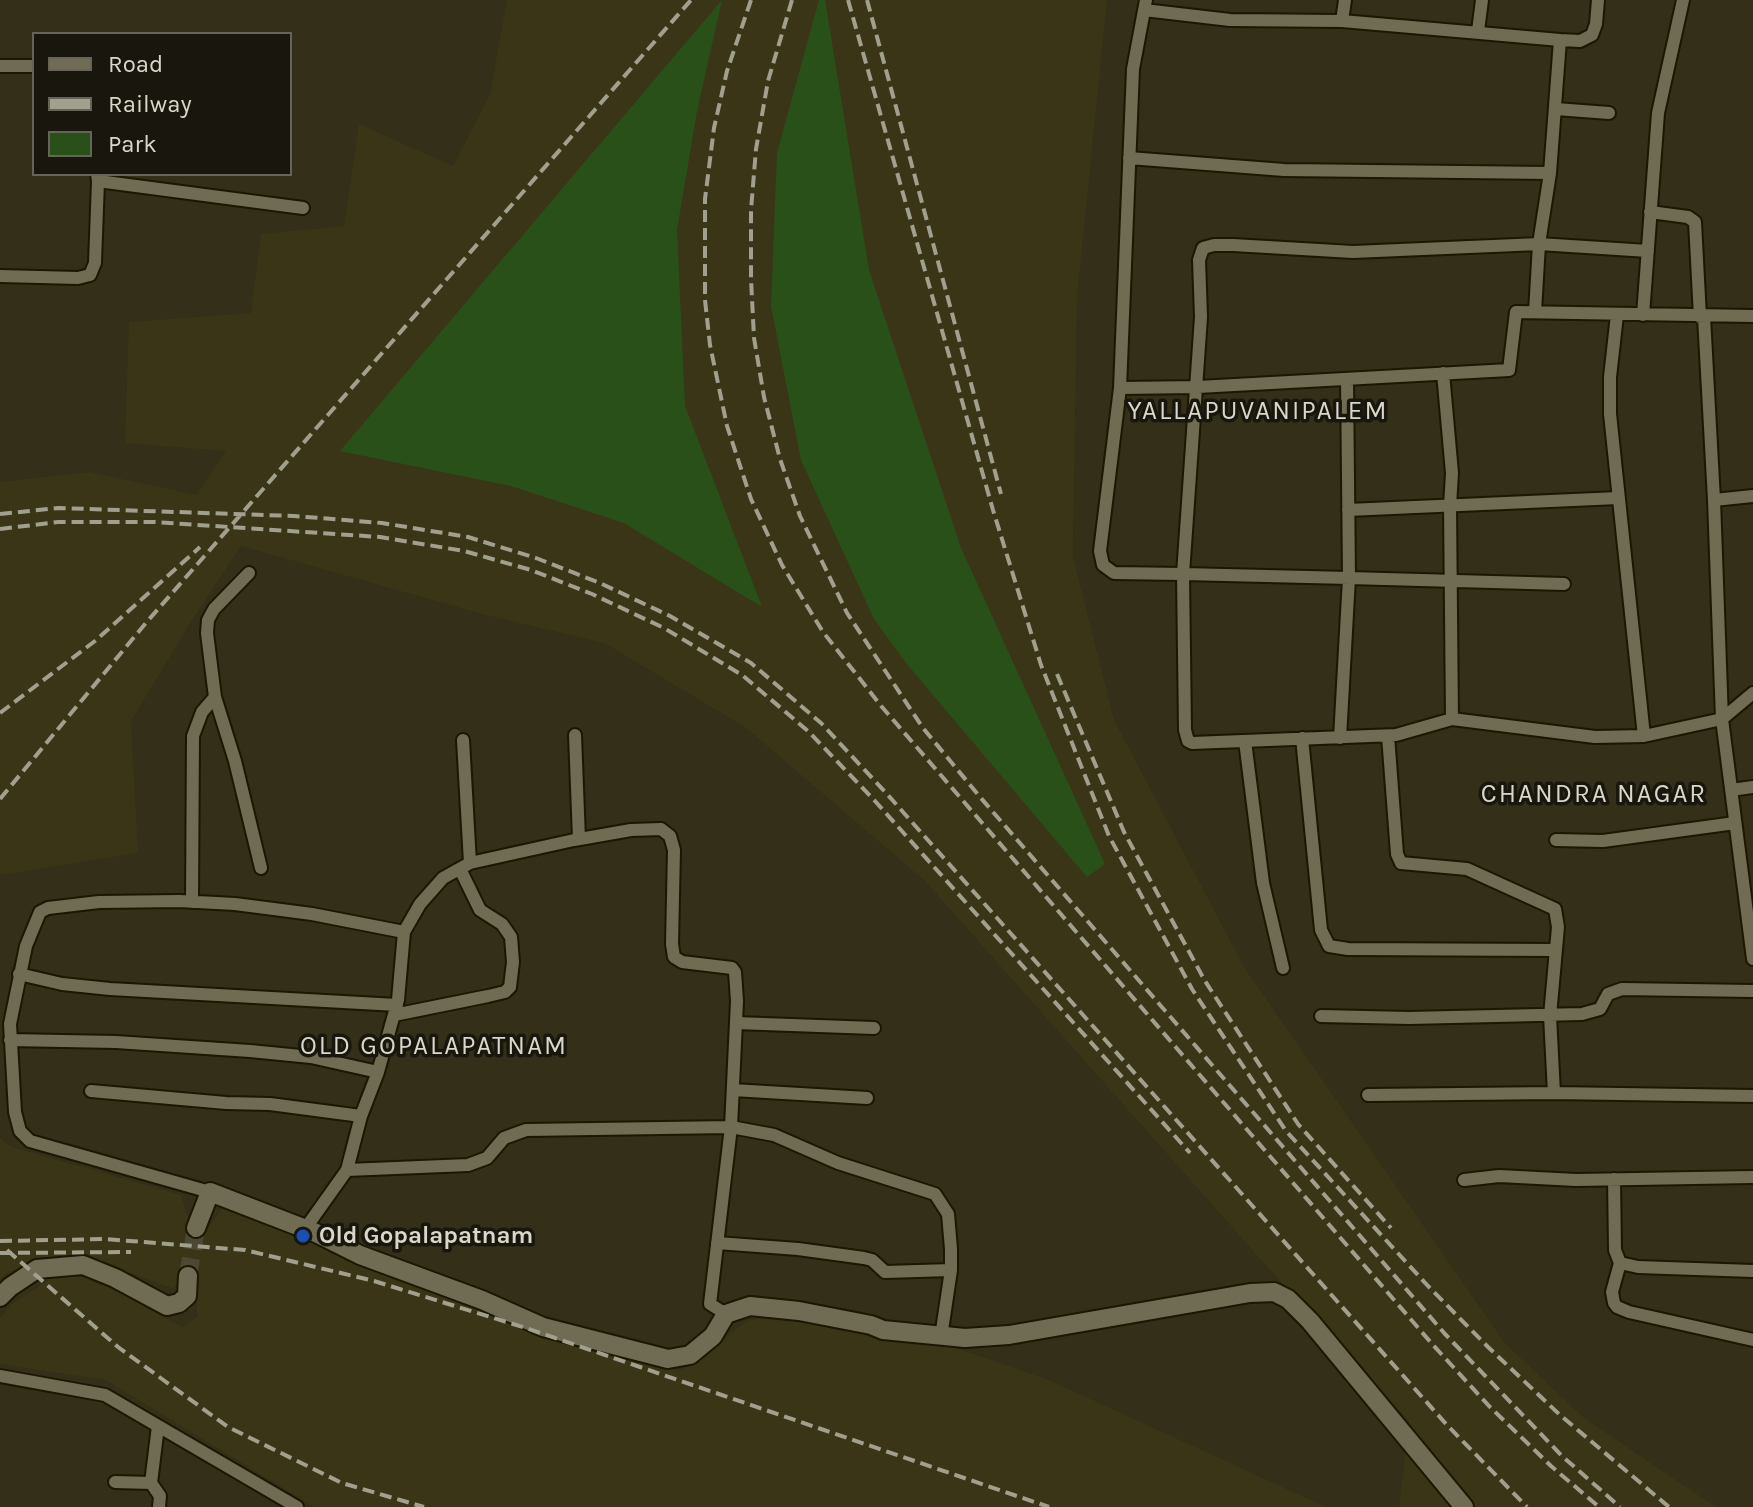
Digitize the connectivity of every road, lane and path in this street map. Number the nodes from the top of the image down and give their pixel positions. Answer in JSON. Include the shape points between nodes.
{"nodes":[{"id":1,"x":1345,"y":0,"type":"edge"},
{"id":2,"x":1482,"y":0,"type":"edge"},
{"id":3,"x":1598,"y":0,"type":"edge"},
{"id":4,"x":1683,"y":0,"type":"edge"},
{"id":5,"x":1145,"y":5,"type":"edge"},
{"id":6,"x":1342,"y":21,"type":"junction"},
{"id":7,"x":1478,"y":31,"type":"junction"},
{"id":8,"x":1560,"y":40,"type":"junction"},
{"id":9,"x":0,"y":66,"type":"edge"},
{"id":10,"x":32,"y":66,"type":"edge"},
{"id":11,"x":1556,"y":109,"type":"junction"},
{"id":12,"x":1609,"y":113,"type":"dead end"},
{"id":13,"x":1129,"y":158,"type":"junction"},
{"id":14,"x":1550,"y":173,"type":"junction"},
{"id":15,"x":98,"y":178,"type":"edge"},
{"id":16,"x":303,"y":208,"type":"dead end"},
{"id":17,"x":1650,"y":212,"type":"junction"},
{"id":18,"x":1539,"y":244,"type":"junction"},
{"id":19,"x":1648,"y":251,"type":"junction"},
{"id":20,"x":0,"y":276,"type":"edge"},
{"id":21,"x":1535,"y":312,"type":"junction"},
{"id":22,"x":1617,"y":315,"type":"junction"},
{"id":23,"x":1643,"y":315,"type":"junction"},
{"id":24,"x":1753,"y":316,"type":"edge"},
{"id":25,"x":1702,"y":317,"type":"junction"},
{"id":26,"x":1443,"y":373,"type":"junction"},
{"id":27,"x":1347,"y":379,"type":"junction"},
{"id":28,"x":1198,"y":387,"type":"junction"},
{"id":29,"x":1120,"y":388,"type":"junction"},
{"id":30,"x":1753,"y":496,"type":"edge"},
{"id":31,"x":1618,"y":498,"type":"junction"},
{"id":32,"x":1714,"y":500,"type":"junction"},
{"id":33,"x":1450,"y":506,"type":"junction"},
{"id":34,"x":1348,"y":510,"type":"junction"},
{"id":35,"x":249,"y":573,"type":"dead end"},
{"id":36,"x":1183,"y":574,"type":"junction"},
{"id":37,"x":1349,"y":578,"type":"junction"},
{"id":38,"x":1450,"y":580,"type":"junction"},
{"id":39,"x":1564,"y":584,"type":"dead end"},
{"id":40,"x":1753,"y":693,"type":"edge"},
{"id":41,"x":215,"y":697,"type":"junction"},
{"id":42,"x":1452,"y":719,"type":"junction"},
{"id":43,"x":1722,"y":719,"type":"junction"},
{"id":44,"x":575,"y":735,"type":"dead end"},
{"id":45,"x":1388,"y":736,"type":"junction"},
{"id":46,"x":1644,"y":736,"type":"junction"},
{"id":47,"x":1302,"y":738,"type":"junction"},
{"id":48,"x":1340,"y":738,"type":"junction"},
{"id":49,"x":463,"y":740,"type":"dead end"},
{"id":50,"x":1245,"y":741,"type":"junction"},
{"id":51,"x":1753,"y":787,"type":"edge"},
{"id":52,"x":1731,"y":790,"type":"junction"},
{"id":53,"x":1735,"y":823,"type":"junction"},
{"id":54,"x":579,"y":839,"type":"junction"},
{"id":55,"x":1556,"y":840,"type":"dead end"},
{"id":56,"x":465,"y":866,"type":"junction"},
{"id":57,"x":261,"y":868,"type":"dead end"},
{"id":58,"x":192,"y":902,"type":"junction"},
{"id":59,"x":404,"y":932,"type":"junction"},
{"id":60,"x":1554,"y":950,"type":"junction"},
{"id":61,"x":1752,"y":951,"type":"edge"},
{"id":62,"x":1283,"y":968,"type":"dead end"},
{"id":63,"x":19,"y":974,"type":"junction"},
{"id":64,"x":1753,"y":991,"type":"edge"},
{"id":65,"x":396,"y":1010,"type":"junction"},
{"id":66,"x":1321,"y":1016,"type":"dead end"},
{"id":67,"x":1550,"y":1016,"type":"junction"},
{"id":68,"x":736,"y":1023,"type":"junction"},
{"id":69,"x":874,"y":1028,"type":"dead end"},
{"id":70,"x":10,"y":1040,"type":"junction"},
{"id":71,"x":378,"y":1072,"type":"junction"},
{"id":72,"x":733,"y":1090,"type":"junction"},
{"id":73,"x":91,"y":1091,"type":"dead end"},
{"id":74,"x":1554,"y":1093,"type":"junction"},
{"id":75,"x":1368,"y":1095,"type":"dead end"},
{"id":76,"x":1753,"y":1096,"type":"edge"},
{"id":77,"x":867,"y":1098,"type":"dead end"},
{"id":78,"x":361,"y":1116,"type":"junction"},
{"id":79,"x":731,"y":1127,"type":"junction"},
{"id":80,"x":347,"y":1170,"type":"junction"},
{"id":81,"x":1753,"y":1177,"type":"edge"},
{"id":82,"x":1614,"y":1179,"type":"junction"},
{"id":83,"x":1464,"y":1180,"type":"dead end"},
{"id":84,"x":210,"y":1192,"type":"junction"},
{"id":85,"x":196,"y":1228,"type":"tunnel mouth"},
{"id":86,"x":305,"y":1229,"type":"junction"},
{"id":87,"x":717,"y":1243,"type":"junction"},
{"id":88,"x":1620,"y":1263,"type":"junction"},
{"id":89,"x":951,"y":1270,"type":"junction"},
{"id":90,"x":1753,"y":1271,"type":"edge"},
{"id":91,"x":188,"y":1276,"type":"tunnel mouth"},
{"id":92,"x":0,"y":1297,"type":"edge"},
{"id":93,"x":726,"y":1314,"type":"junction"},
{"id":94,"x":941,"y":1337,"type":"junction"},
{"id":95,"x":1753,"y":1340,"type":"edge"},
{"id":96,"x":0,"y":1376,"type":"edge"},
{"id":97,"x":158,"y":1426,"type":"junction"},
{"id":98,"x":115,"y":1482,"type":"dead end"},
{"id":99,"x":151,"y":1483,"type":"junction"},
{"id":100,"x":159,"y":1507,"type":"edge"},
{"id":101,"x":297,"y":1507,"type":"edge"},
{"id":102,"x":1464,"y":1507,"type":"edge"}],
"edges":[{"from":1,"to":6,"type":"street"},
{"from":2,"to":7,"type":"street"},
{"from":3,"to":8,"type":"street","via":[[1592,35],[1580,41]]},
{"from":4,"to":17,"type":"street","via":[[1658,113]]},
{"from":5,"to":6,"type":"street","via":[[1230,20]]},
{"from":5,"to":13,"type":"street","via":[[1133,69]]},
{"from":6,"to":7,"type":"street"},
{"from":7,"to":8,"type":"street"},
{"from":8,"to":11,"type":"street"},
{"from":9,"to":10,"type":"street"},
{"from":11,"to":12,"type":"street"},
{"from":11,"to":14,"type":"street"},
{"from":13,"to":14,"type":"street","via":[[1284,170]]},
{"from":13,"to":29,"type":"street"},
{"from":14,"to":18,"type":"street"},
{"from":15,"to":16,"type":"street"},
{"from":15,"to":20,"type":"street","via":[[90,275]]},
{"from":17,"to":19,"type":"street"},
{"from":17,"to":25,"type":"street","via":[[1695,222]]},
{"from":18,"to":19,"type":"street"},
{"from":18,"to":21,"type":"street"},
{"from":18,"to":28,"type":"street","via":[[1353,252],[1207,246],[1199,260]]},
{"from":19,"to":23,"type":"street"},
{"from":21,"to":22,"type":"street"},
{"from":21,"to":26,"type":"street","via":[[1516,312],[1509,370]]},
{"from":22,"to":23,"type":"street"},
{"from":22,"to":31,"type":"street","via":[[1610,414]]},
{"from":23,"to":25,"type":"street"},
{"from":24,"to":25,"type":"street"},
{"from":25,"to":32,"type":"street"},
{"from":26,"to":27,"type":"street"},
{"from":26,"to":33,"type":"street"},
{"from":27,"to":28,"type":"street"},
{"from":27,"to":34,"type":"street"},
{"from":28,"to":29,"type":"street"},
{"from":28,"to":36,"type":"street"},
{"from":29,"to":36,"type":"street","via":[[1100,551],[1103,565],[1114,573]]},
{"from":30,"to":32,"type":"street"},
{"from":31,"to":33,"type":"street"},
{"from":31,"to":46,"type":"street"},
{"from":32,"to":43,"type":"street"},
{"from":33,"to":34,"type":"street"},
{"from":33,"to":38,"type":"street"},
{"from":34,"to":37,"type":"street"},
{"from":35,"to":41,"type":"street","via":[[208,620]]},
{"from":36,"to":37,"type":"street"},
{"from":36,"to":50,"type":"street","via":[[1186,736],[1202,744]]},
{"from":37,"to":38,"type":"street"},
{"from":37,"to":48,"type":"street"},
{"from":38,"to":39,"type":"street"},
{"from":38,"to":42,"type":"street"},
{"from":40,"to":43,"type":"street"},
{"from":41,"to":57,"type":"street"},
{"from":41,"to":58,"type":"street","via":[[193,736]]},
{"from":42,"to":45,"type":"street"},
{"from":42,"to":46,"type":"street","via":[[1595,737]]},
{"from":43,"to":46,"type":"street"},
{"from":43,"to":52,"type":"street"},
{"from":44,"to":54,"type":"street"},
{"from":45,"to":48,"type":"street"},
{"from":45,"to":60,"type":"street","via":[[1400,861],[1467,869],[1555,909]]},
{"from":47,"to":48,"type":"street"},
{"from":47,"to":50,"type":"street"},
{"from":47,"to":60,"type":"street","via":[[1321,930],[1329,946]]},
{"from":49,"to":56,"type":"street"},
{"from":50,"to":62,"type":"street","via":[[1263,883]]},
{"from":51,"to":52,"type":"street"},
{"from":52,"to":53,"type":"street"},
{"from":53,"to":55,"type":"street","via":[[1603,841]]},
{"from":53,"to":61,"type":"street"},
{"from":54,"to":56,"type":"street"},
{"from":54,"to":68,"type":"street","via":[[651,829],[670,836],[674,957],[732,968]]},
{"from":56,"to":59,"type":"street","via":[[443,878]]},
{"from":56,"to":65,"type":"street","via":[[480,910],[511,937],[510,987],[488,996]]},
{"from":58,"to":59,"type":"street","via":[[312,914]]},
{"from":58,"to":63,"type":"street","via":[[138,900],[48,908],[36,920]]},
{"from":59,"to":65,"type":"street"},
{"from":60,"to":67,"type":"street"},
{"from":63,"to":65,"type":"street","via":[[110,989]]},
{"from":63,"to":70,"type":"street"},
{"from":64,"to":67,"type":"street","via":[[1622,989],[1608,994],[1595,1012]]},
{"from":65,"to":71,"type":"street"},
{"from":66,"to":67,"type":"street"},
{"from":67,"to":74,"type":"street"},
{"from":68,"to":69,"type":"street"},
{"from":68,"to":72,"type":"street"},
{"from":70,"to":71,"type":"street","via":[[250,1051]]},
{"from":70,"to":84,"type":"street","via":[[15,1112],[20,1131],[30,1141]]},
{"from":71,"to":78,"type":"street"},
{"from":72,"to":77,"type":"street"},
{"from":72,"to":79,"type":"street"},
{"from":73,"to":78,"type":"street"},
{"from":74,"to":75,"type":"street"},
{"from":74,"to":76,"type":"street"},
{"from":78,"to":80,"type":"street"},
{"from":79,"to":80,"type":"street","via":[[526,1130],[504,1138],[487,1158],[468,1165]]},
{"from":79,"to":87,"type":"street"},
{"from":79,"to":89,"type":"street","via":[[774,1135],[838,1163],[935,1194],[948,1214]]},
{"from":80,"to":86,"type":"street"},
{"from":81,"to":82,"type":"street"},
{"from":82,"to":83,"type":"street"},
{"from":82,"to":88,"type":"street","via":[[1615,1250]]},
{"from":84,"to":85,"type":"street"},
{"from":84,"to":86,"type":"street"},
{"from":86,"to":93,"type":"street","via":[[543,1327],[668,1359],[690,1355],[713,1336]]},
{"from":87,"to":89,"type":"street","via":[[864,1258],[885,1272]]},
{"from":87,"to":93,"type":"street","via":[[710,1304]]},
{"from":88,"to":90,"type":"street"},
{"from":88,"to":95,"type":"street","via":[[1612,1292],[1617,1307]]},
{"from":89,"to":94,"type":"street"},
{"from":91,"to":92,"type":"street","via":[[187,1296],[167,1306],[83,1265],[37,1269]]},
{"from":93,"to":94,"type":"street","via":[[750,1306],[799,1311]]},
{"from":94,"to":102,"type":"street","via":[[1009,1335],[1274,1292],[1310,1321]]},
{"from":96,"to":97,"type":"street","via":[[105,1395]]},
{"from":97,"to":99,"type":"street"},
{"from":97,"to":101,"type":"street"},
{"from":98,"to":99,"type":"street"},
{"from":99,"to":100,"type":"street","via":[[160,1496]]}]}
